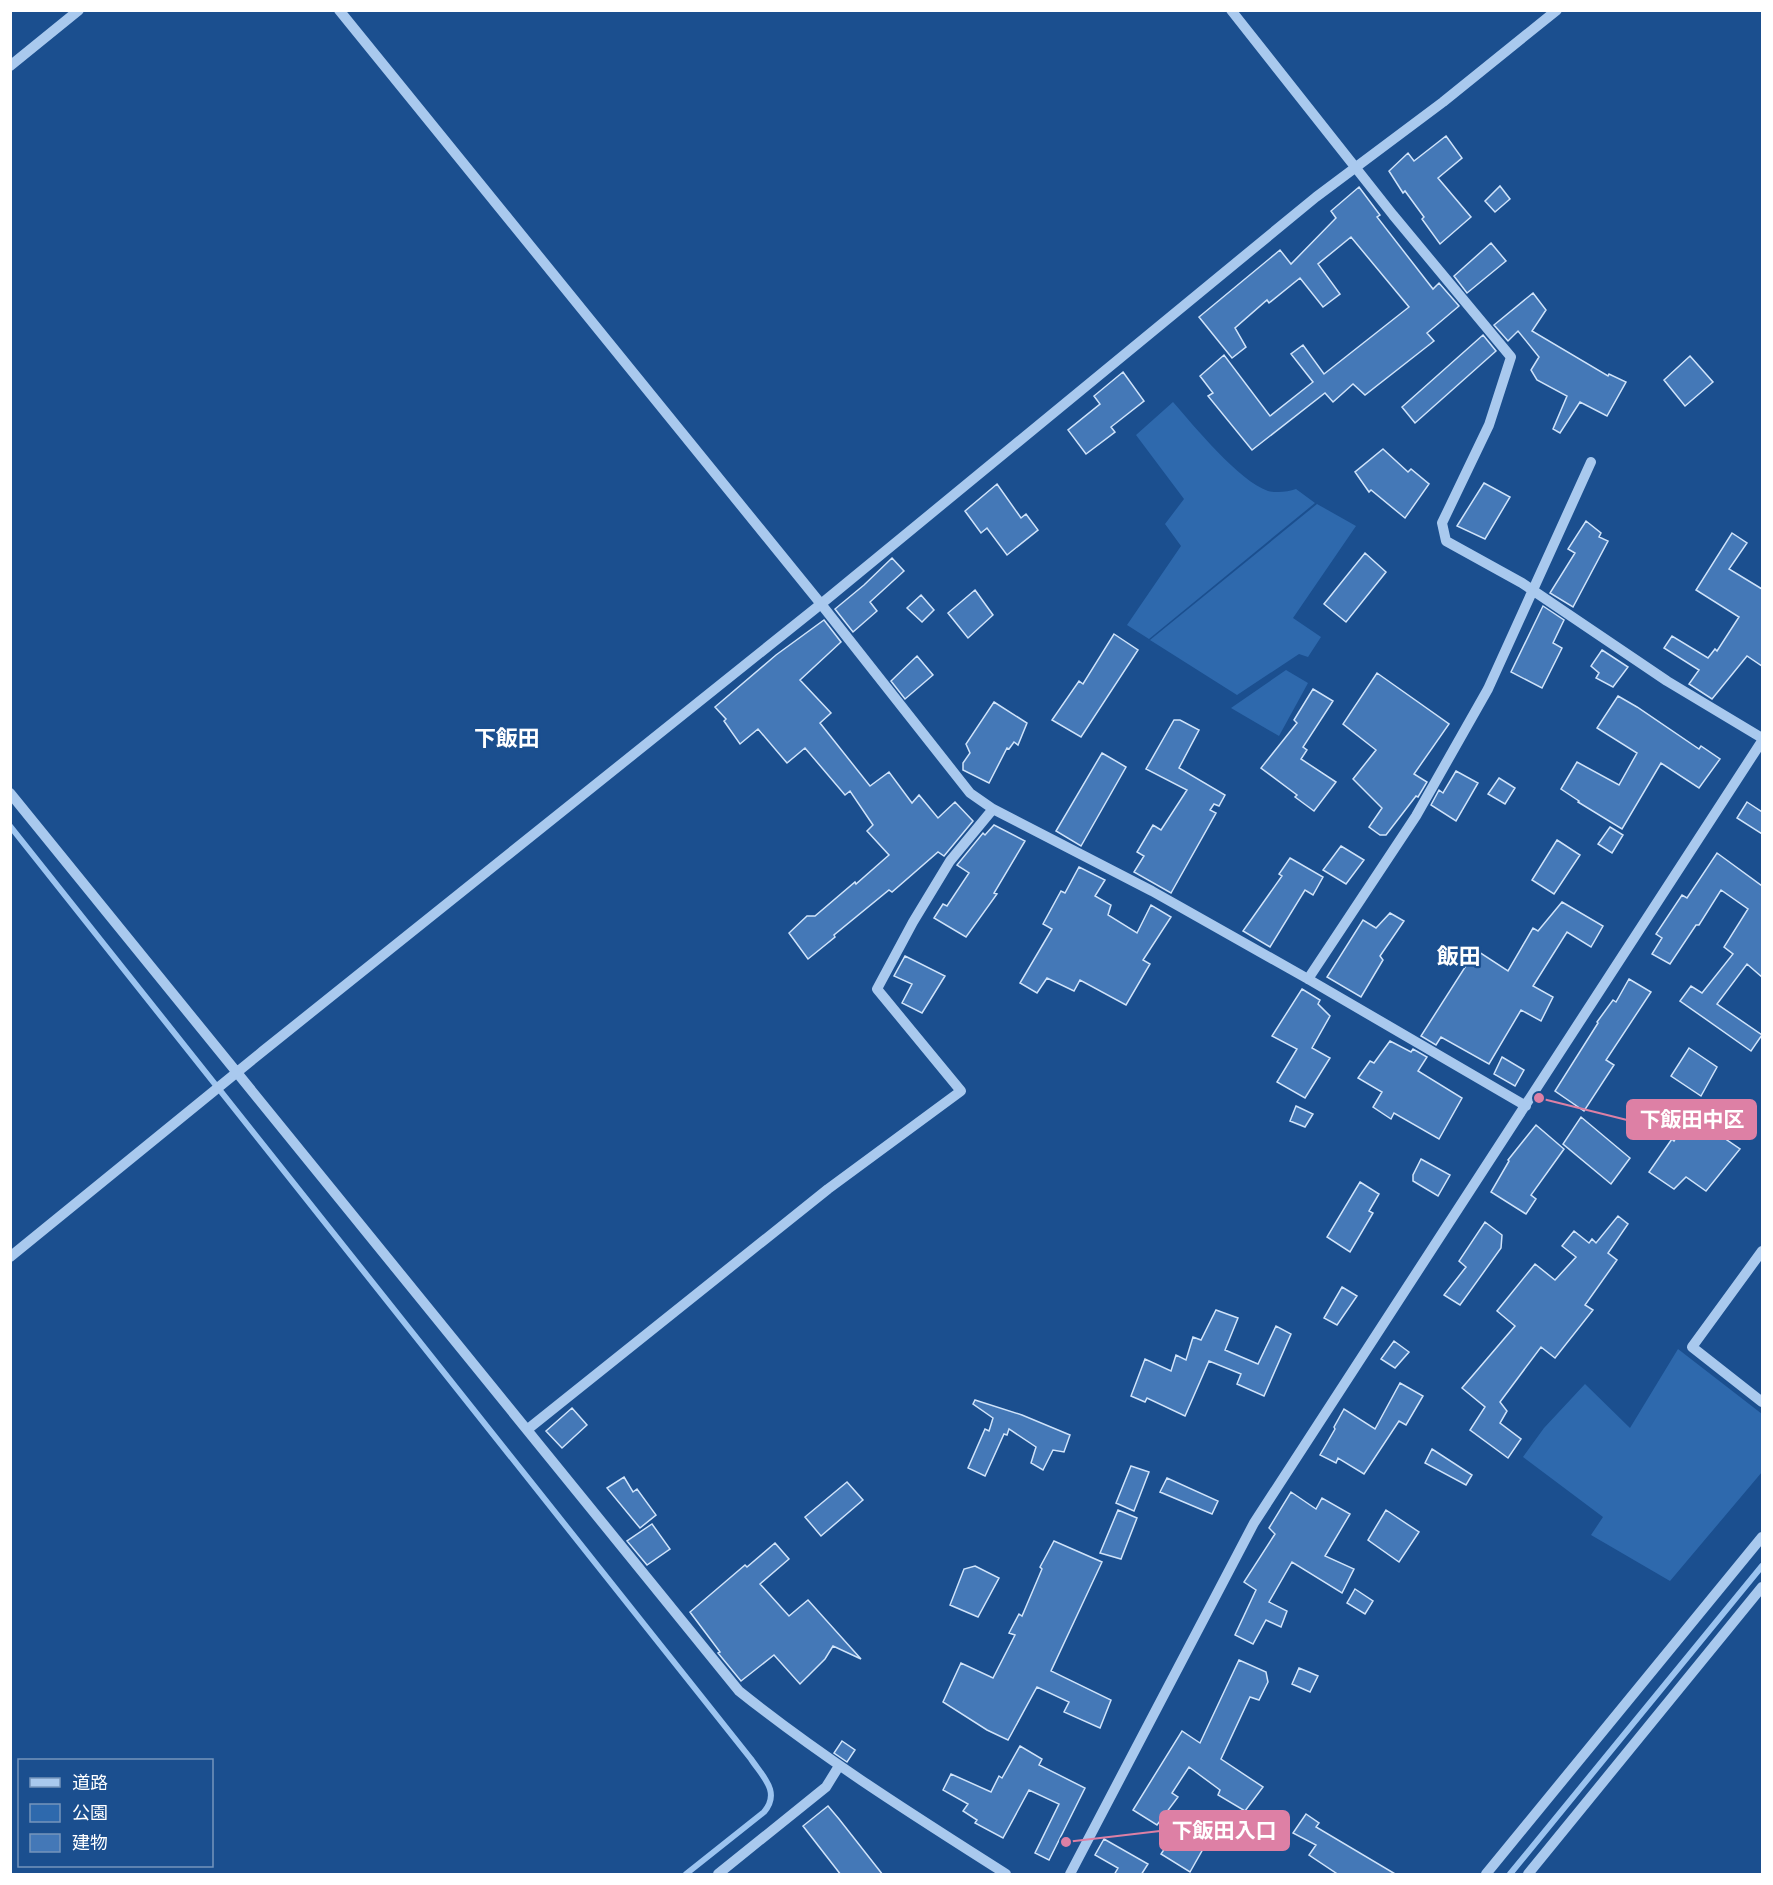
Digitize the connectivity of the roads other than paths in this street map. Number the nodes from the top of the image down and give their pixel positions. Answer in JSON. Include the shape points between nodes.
{"nodes":[{"id":1,"x":79,"y":10,"type":"edge"},
{"id":2,"x":339,"y":10,"type":"edge"},
{"id":3,"x":1231,"y":10,"type":"edge"},
{"id":4,"x":1557,"y":10,"type":"edge"},
{"id":5,"x":10,"y":66,"type":"edge"},
{"id":6,"x":1355,"y":168,"type":"junction"},
{"id":7,"x":1591,"y":462,"type":"dead end"},
{"id":8,"x":1533,"y":590,"type":"junction"},
{"id":9,"x":821,"y":604,"type":"junction"},
{"id":10,"x":1762,"y":740,"type":"edge"},
{"id":11,"x":10,"y":793,"type":"edge"},
{"id":12,"x":993,"y":809,"type":"junction"},
{"id":13,"x":1308,"y":979,"type":"junction"},
{"id":14,"x":234,"y":1076,"type":"junction"},
{"id":15,"x":1526,"y":1106,"type":"junction"},
{"id":16,"x":1762,"y":1251,"type":"edge"},
{"id":17,"x":10,"y":1257,"type":"edge"},
{"id":18,"x":1762,"y":1402,"type":"edge"},
{"id":19,"x":528,"y":1429,"type":"junction"},
{"id":20,"x":1762,"y":1537,"type":"edge"},
{"id":21,"x":1762,"y":1587,"type":"edge"},
{"id":22,"x":839,"y":1766,"type":"junction"},
{"id":23,"x":718,"y":1875,"type":"edge"},
{"id":24,"x":1006,"y":1875,"type":"edge"},
{"id":25,"x":1070,"y":1875,"type":"edge"},
{"id":26,"x":1486,"y":1875,"type":"edge"},
{"id":27,"x":1528,"y":1875,"type":"edge"}],
"edges":[{"from":1,"to":5,"type":"street"},
{"from":2,"to":9,"type":"street"},
{"from":3,"to":6,"type":"street"},
{"from":4,"to":6,"type":"street"},
{"from":6,"to":8,"type":"street","via":[[1511,357],[1489,425],[1442,523],[1446,541]]},
{"from":6,"to":9,"type":"street"},
{"from":7,"to":8,"type":"street"},
{"from":8,"to":10,"type":"street"},
{"from":8,"to":13,"type":"street","via":[[1488,689],[1416,816]]},
{"from":9,"to":12,"type":"street","via":[[970,793]]},
{"from":9,"to":14,"type":"street"},
{"from":10,"to":15,"type":"street"},
{"from":11,"to":14,"type":"street"},
{"from":12,"to":13,"type":"street","via":[[1152,891]]},
{"from":12,"to":19,"type":"street","via":[[950,861],[877,989],[961,1091],[828,1189]]},
{"from":13,"to":15,"type":"street"},
{"from":14,"to":17,"type":"street"},
{"from":14,"to":19,"type":"street"},
{"from":15,"to":25,"type":"street","via":[[1254,1523]]},
{"from":16,"to":18,"type":"street","via":[[1692,1347]]},
{"from":19,"to":22,"type":"street","via":[[739,1691]]},
{"from":20,"to":26,"type":"street"},
{"from":21,"to":27,"type":"street"},
{"from":22,"to":23,"type":"street","via":[[826,1787]]},
{"from":22,"to":24,"type":"street"}]}
